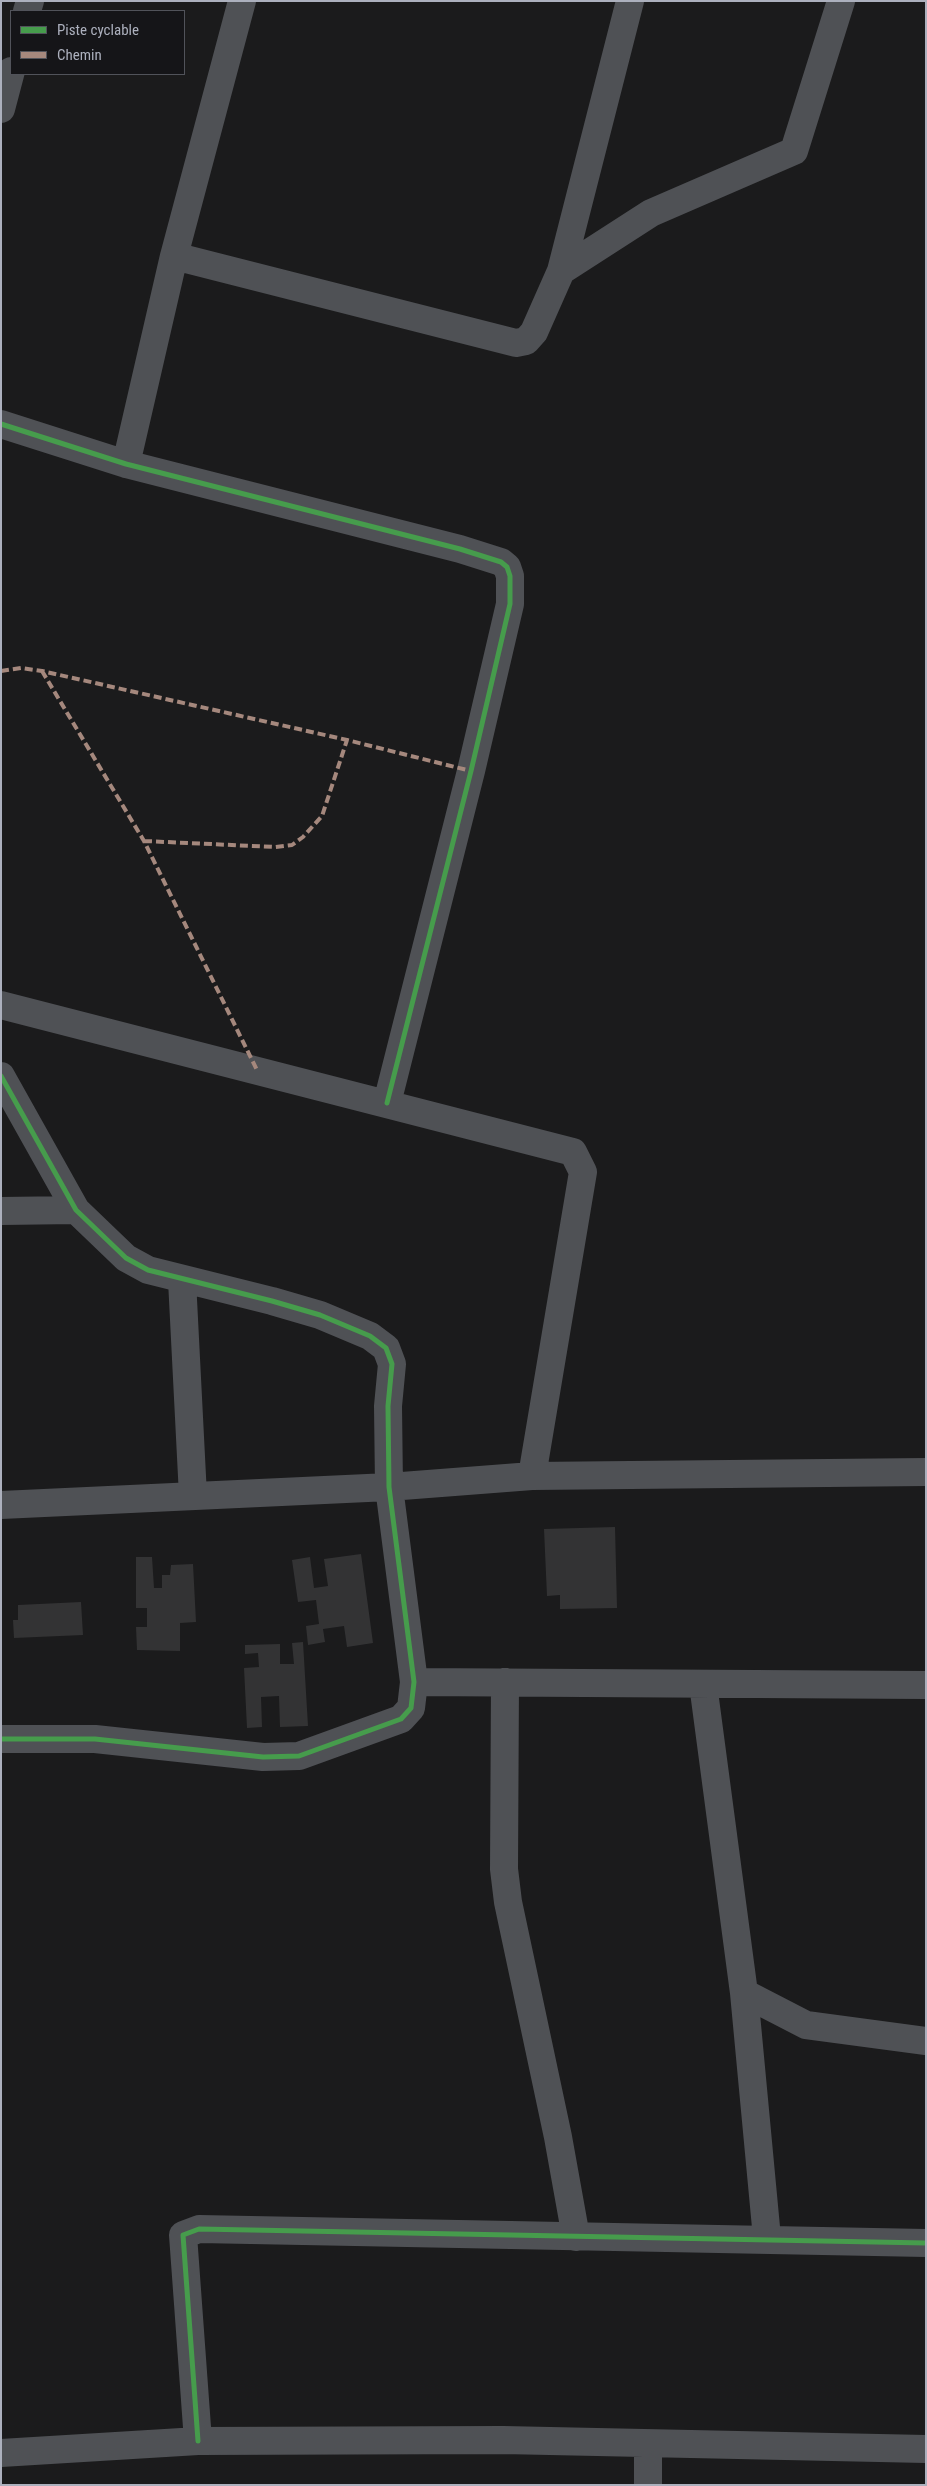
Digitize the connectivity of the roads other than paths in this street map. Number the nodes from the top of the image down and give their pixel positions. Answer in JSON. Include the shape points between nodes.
{"nodes":[{"id":1,"x":242,"y":1,"type":"edge"},
{"id":2,"x":630,"y":1,"type":"edge"},
{"id":3,"x":841,"y":1,"type":"edge"},
{"id":4,"x":10,"y":75,"type":"edge"},
{"id":5,"x":1,"y":109,"type":"edge"},
{"id":6,"x":174,"y":256,"type":"junction"},
{"id":7,"x":561,"y":271,"type":"junction"},
{"id":8,"x":1,"y":424,"type":"edge"},
{"id":9,"x":126,"y":464,"type":"junction"},
{"id":10,"x":1,"y":1005,"type":"edge"},
{"id":11,"x":4,"y":1086,"type":"edge"},
{"id":12,"x":388,"y":1103,"type":"junction"},
{"id":13,"x":76,"y":1210,"type":"junction"},
{"id":14,"x":1,"y":1211,"type":"edge"},
{"id":15,"x":182,"y":1280,"type":"junction"},
{"id":16,"x":926,"y":1472,"type":"edge"},
{"id":17,"x":532,"y":1476,"type":"junction"},
{"id":18,"x":389,"y":1486,"type":"junction"},
{"id":19,"x":193,"y":1496,"type":"junction"},
{"id":20,"x":1,"y":1505,"type":"edge"},
{"id":21,"x":414,"y":1682,"type":"junction"},
{"id":22,"x":505,"y":1682,"type":"junction"},
{"id":23,"x":704,"y":1684,"type":"junction"},
{"id":24,"x":926,"y":1686,"type":"edge"},
{"id":25,"x":1,"y":1739,"type":"edge"},
{"id":26,"x":744,"y":1993,"type":"junction"},
{"id":27,"x":926,"y":2040,"type":"edge"},
{"id":28,"x":576,"y":2237,"type":"junction"},
{"id":29,"x":767,"y":2238,"type":"junction"},
{"id":30,"x":926,"y":2243,"type":"edge"},
{"id":31,"x":198,"y":2441,"type":"junction"},
{"id":32,"x":648,"y":2444,"type":"junction"},
{"id":33,"x":926,"y":2449,"type":"edge"},
{"id":34,"x":1,"y":2453,"type":"edge"},
{"id":35,"x":648,"y":2485,"type":"edge"}],
"edges":[{"from":1,"to":6,"type":"street"},
{"from":2,"to":7,"type":"street"},
{"from":3,"to":7,"type":"street","via":[[794,151],[651,213]]},
{"from":4,"to":5,"type":"street"},
{"from":6,"to":7,"type":"street","via":[[516,343],[526,341],[534,332]]},
{"from":6,"to":9,"type":"street"},
{"from":8,"to":9,"type":"street"},
{"from":9,"to":12,"type":"street","via":[[460,549],[501,562],[507,568],[511,593],[508,613]]},
{"from":10,"to":12,"type":"street"},
{"from":11,"to":13,"type":"street"},
{"from":12,"to":17,"type":"street","via":[[574,1152],[583,1172]]},
{"from":13,"to":14,"type":"street"},
{"from":13,"to":15,"type":"street","via":[[126,1258],[148,1270]]},
{"from":15,"to":18,"type":"street","via":[[320,1315],[370,1336],[386,1348],[392,1364],[388,1406]]},
{"from":15,"to":19,"type":"street"},
{"from":16,"to":17,"type":"street"},
{"from":17,"to":18,"type":"street"},
{"from":18,"to":19,"type":"street"},
{"from":18,"to":21,"type":"street"},
{"from":19,"to":20,"type":"street"},
{"from":21,"to":22,"type":"street"},
{"from":21,"to":25,"type":"street","via":[[411,1708],[401,1719],[299,1756],[263,1757],[95,1739]]},
{"from":22,"to":23,"type":"street"},
{"from":22,"to":28,"type":"street","via":[[504,1869],[508,1902]]},
{"from":23,"to":24,"type":"street"},
{"from":23,"to":26,"type":"street"},
{"from":26,"to":27,"type":"street","via":[[806,2024]]},
{"from":26,"to":29,"type":"street"},
{"from":28,"to":29,"type":"street"},
{"from":28,"to":31,"type":"street","via":[[199,2230],[183,2235]]},
{"from":29,"to":30,"type":"street"},
{"from":31,"to":32,"type":"street","via":[[503,2440]]},
{"from":31,"to":34,"type":"street"},
{"from":32,"to":33,"type":"street"},
{"from":32,"to":35,"type":"street"}]}
